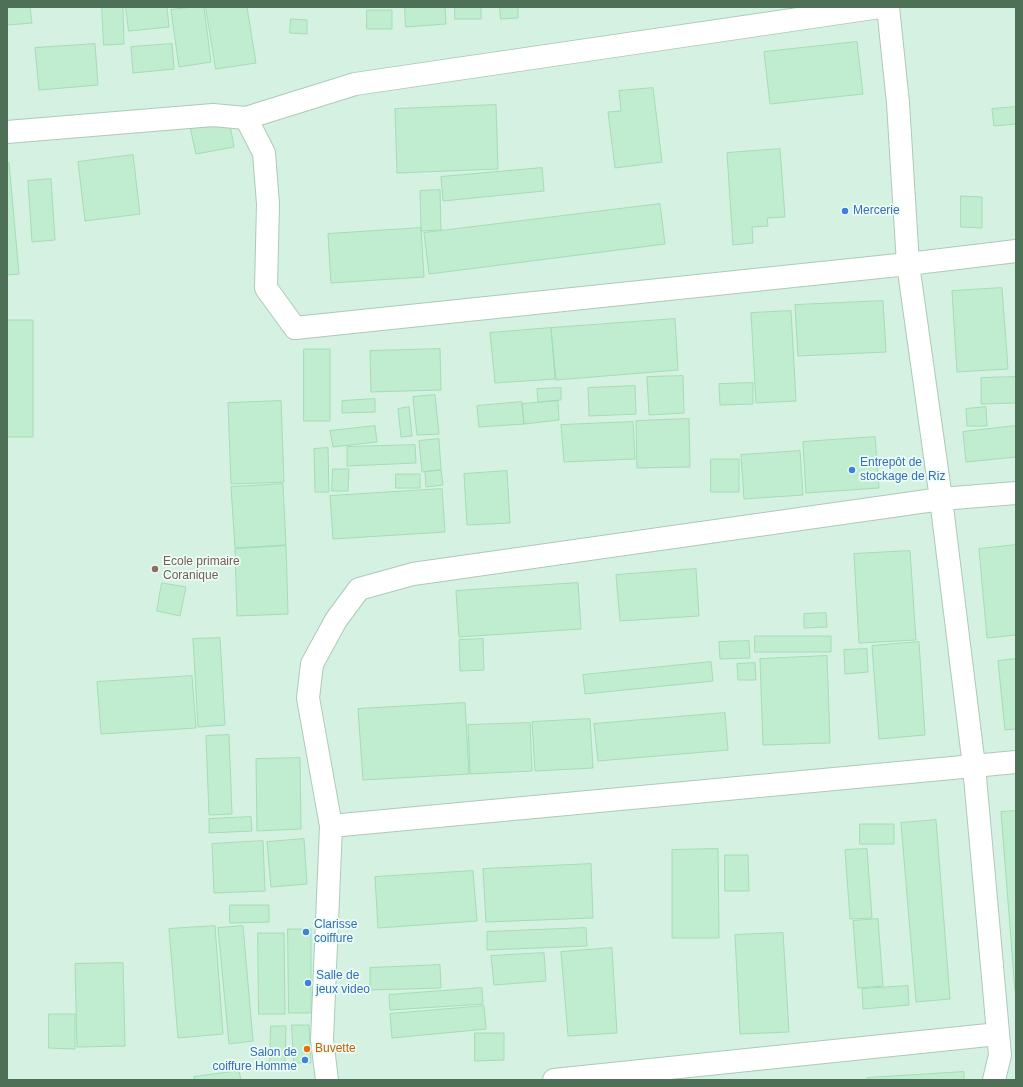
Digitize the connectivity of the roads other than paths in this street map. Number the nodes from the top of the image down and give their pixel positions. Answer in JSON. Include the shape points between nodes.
{"nodes":[{"id":1,"x":880,"y":7,"type":"edge"},
{"id":2,"x":888,"y":7,"type":"edge"},
{"id":3,"x":246,"y":118,"type":"junction"},
{"id":4,"x":7,"y":132,"type":"edge"},
{"id":5,"x":1016,"y":251,"type":"edge"},
{"id":6,"x":908,"y":264,"type":"junction"},
{"id":7,"x":1016,"y":493,"type":"edge"},
{"id":8,"x":941,"y":499,"type":"junction"},
{"id":9,"x":1016,"y":762,"type":"edge"},
{"id":10,"x":974,"y":766,"type":"junction"},
{"id":11,"x":331,"y":826,"type":"junction"},
{"id":12,"x":998,"y":1034,"type":"junction"},
{"id":13,"x":326,"y":1080,"type":"edge"},
{"id":14,"x":554,"y":1080,"type":"edge"},
{"id":15,"x":994,"y":1080,"type":"edge"}],
"edges":[{"from":1,"to":3,"type":"street","via":[[355,84]]},
{"from":2,"to":6,"type":"street","via":[[898,103]]},
{"from":3,"to":4,"type":"street","via":[[213,115]]},
{"from":3,"to":6,"type":"street","via":[[264,153],[268,204],[266,288],[296,328]]},
{"from":5,"to":6,"type":"street"},
{"from":6,"to":8,"type":"street"},
{"from":7,"to":8,"type":"street"},
{"from":8,"to":10,"type":"street"},
{"from":8,"to":11,"type":"street","via":[[413,574],[359,589],[336,620],[312,664],[308,698]]},
{"from":9,"to":10,"type":"street"},
{"from":10,"to":11,"type":"street"},
{"from":10,"to":12,"type":"street"},
{"from":11,"to":13,"type":"street","via":[[322,1033]]},
{"from":12,"to":14,"type":"street"},
{"from":12,"to":15,"type":"street","via":[[1000,1055]]}]}
